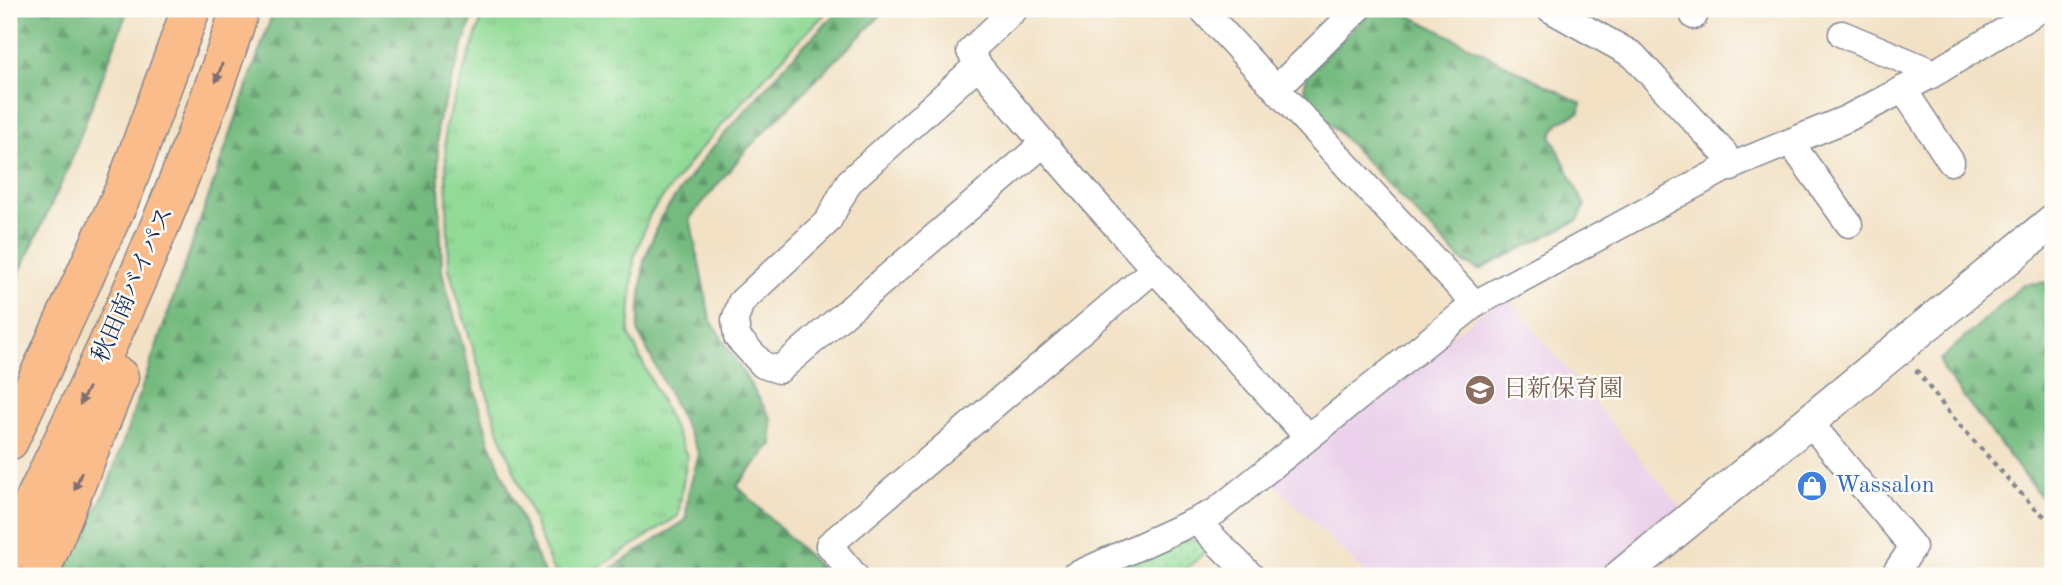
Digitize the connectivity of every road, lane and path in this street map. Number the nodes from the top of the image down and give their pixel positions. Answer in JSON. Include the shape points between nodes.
{"nodes":[{"id":1,"x":191,"y":9,"type":"edge"},
{"id":2,"x":240,"y":9,"type":"edge"},
{"id":3,"x":1015,"y":9,"type":"edge"},
{"id":4,"x":1202,"y":9,"type":"edge"},
{"id":5,"x":1358,"y":9,"type":"edge"},
{"id":6,"x":1550,"y":9,"type":"edge"},
{"id":7,"x":2041,"y":9,"type":"edge"},
{"id":8,"x":1842,"y":34,"type":"dead end"},
{"id":9,"x":978,"y":65,"type":"junction"},
{"id":10,"x":1931,"y":75,"type":"junction"},
{"id":11,"x":1276,"y":89,"type":"junction"},
{"id":12,"x":1903,"y":89,"type":"junction"},
{"id":13,"x":151,"y":122,"type":"junction"},
{"id":14,"x":196,"y":140,"type":"junction"},
{"id":15,"x":1790,"y":142,"type":"junction"},
{"id":16,"x":1043,"y":144,"type":"junction"},
{"id":17,"x":1951,"y":162,"type":"dead end"},
{"id":18,"x":1731,"y":168,"type":"junction"},
{"id":19,"x":2053,"y":221,"type":"edge"},
{"id":20,"x":1849,"y":224,"type":"dead end"},
{"id":21,"x":1153,"y":270,"type":"junction"},
{"id":22,"x":1475,"y":304,"type":"junction"},
{"id":23,"x":1899,"y":349,"type":"junction"},
{"id":24,"x":9,"y":381,"type":"edge"},
{"id":25,"x":1810,"y":423,"type":"junction"},
{"id":26,"x":1307,"y":436,"type":"junction"},
{"id":27,"x":9,"y":441,"type":"edge"},
{"id":28,"x":1198,"y":522,"type":"junction"},
{"id":29,"x":2053,"y":523,"type":"edge"},
{"id":30,"x":9,"y":553,"type":"edge"},
{"id":31,"x":1636,"y":572,"type":"edge"},
{"id":32,"x":1896,"y":572,"type":"dead end"},
{"id":33,"x":39,"y":576,"type":"edge"},
{"id":34,"x":855,"y":576,"type":"edge"},
{"id":35,"x":1074,"y":576,"type":"edge"},
{"id":36,"x":1251,"y":576,"type":"edge"}],
"edges":[{"from":1,"to":13,"type":"highway","name":"秋田南バイパス"},
{"from":2,"to":14,"type":"highway","name":"秋田南バイパス","one_way":true},
{"from":3,"to":9,"type":"street","via":[[970,51]]},
{"from":4,"to":11,"type":"street"},
{"from":5,"to":11,"type":"street"},
{"from":6,"to":18,"type":"street","via":[[1633,55],[1724,153]]},
{"from":7,"to":10,"type":"street"},
{"from":8,"to":10,"type":"street"},
{"from":9,"to":16,"type":"street"},
{"from":9,"to":16,"type":"street","via":[[849,182],[828,221],[741,302],[735,320],[737,337],[763,365],[779,370]]},
{"from":10,"to":12,"type":"street"},
{"from":11,"to":22,"type":"street"},
{"from":12,"to":15,"type":"street"},
{"from":12,"to":17,"type":"street"},
{"from":13,"to":24,"type":"highway","via":[[117,161]]},
{"from":13,"to":27,"type":"highway","name":"秋田南バイパス"},
{"from":14,"to":30,"type":"highway","name":"秋田南バイパス","one_way":true,"via":[[89,387]]},
{"from":14,"to":33,"type":"highway","one_way":true,"via":[[189,204]]},
{"from":15,"to":18,"type":"street"},
{"from":15,"to":20,"type":"street"},
{"from":16,"to":21,"type":"street"},
{"from":18,"to":22,"type":"street"},
{"from":19,"to":23,"type":"street"},
{"from":21,"to":26,"type":"street"},
{"from":21,"to":34,"type":"street","via":[[829,545]]},
{"from":22,"to":26,"type":"street"},
{"from":23,"to":25,"type":"street"},
{"from":23,"to":29,"type":"path","via":[[1950,414],[2033,507]]},
{"from":25,"to":31,"type":"street"},
{"from":25,"to":32,"type":"street","via":[[1913,547]]},
{"from":26,"to":28,"type":"street"},
{"from":28,"to":35,"type":"street"},
{"from":28,"to":36,"type":"street"}]}
